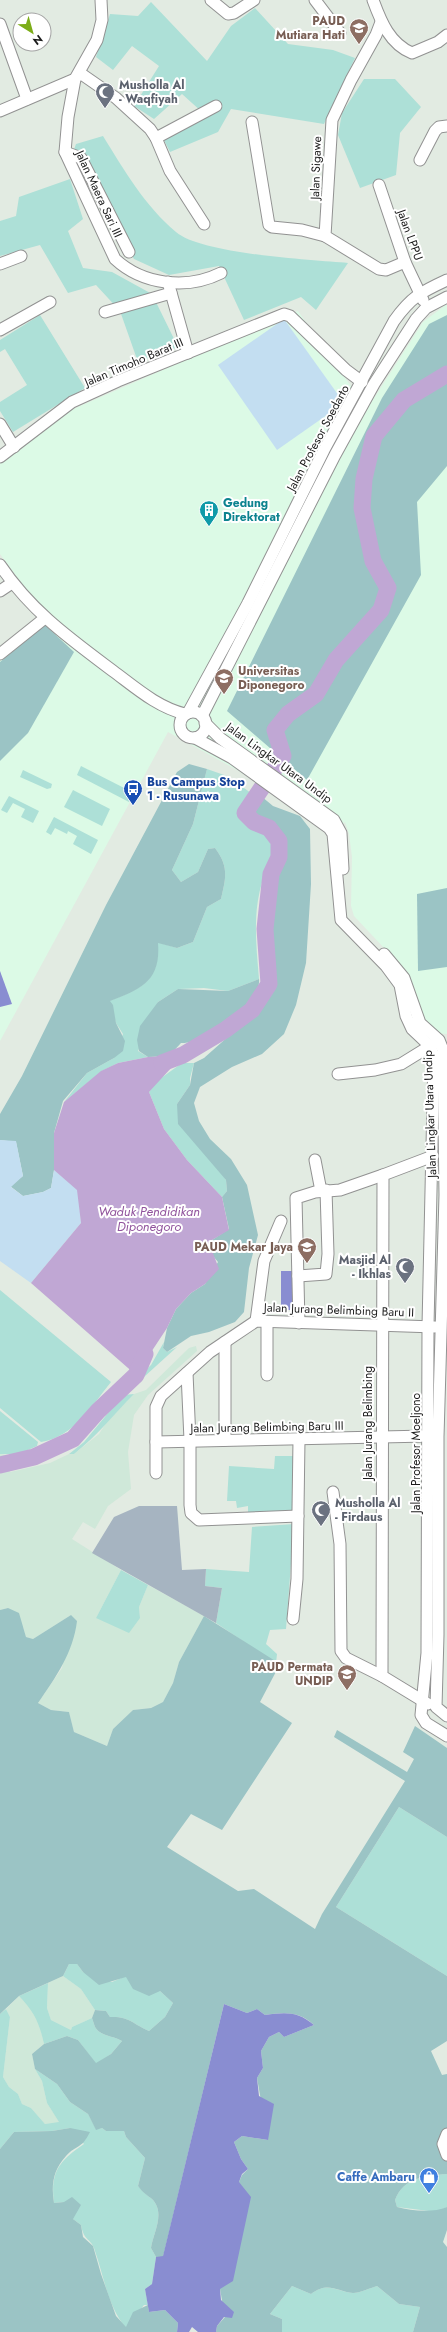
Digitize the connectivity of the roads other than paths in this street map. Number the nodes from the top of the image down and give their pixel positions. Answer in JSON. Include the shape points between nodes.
{"nodes":[{"id":1,"x":101,"y":0,"type":"edge"},
{"id":2,"x":211,"y":0,"type":"edge"},
{"id":3,"x":254,"y":0,"type":"edge"},
{"id":4,"x":315,"y":0,"type":"edge"},
{"id":5,"x":373,"y":0,"type":"edge"},
{"id":6,"x":381,"y":22,"type":"junction"},
{"id":7,"x":0,"y":24,"type":"edge"},
{"id":8,"x":340,"y":34,"type":"dead end"},
{"id":9,"x":447,"y":35,"type":"edge"},
{"id":10,"x":78,"y":76,"type":"junction"},
{"id":11,"x":27,"y":99,"type":"junction"},
{"id":12,"x":216,"y":106,"type":"dead end"},
{"id":13,"x":0,"y":111,"type":"edge"},
{"id":14,"x":252,"y":122,"type":"dead end"},
{"id":15,"x":447,"y":126,"type":"edge"},
{"id":16,"x":156,"y":138,"type":"junction"},
{"id":17,"x":65,"y":152,"type":"junction"},
{"id":18,"x":420,"y":160,"type":"dead end"},
{"id":19,"x":379,"y":184,"type":"dead end"},
{"id":20,"x":204,"y":224,"type":"dead end"},
{"id":21,"x":325,"y":236,"type":"junction"},
{"id":22,"x":129,"y":252,"type":"dead end"},
{"id":23,"x":21,"y":256,"type":"dead end"},
{"id":24,"x":405,"y":262,"type":"junction"},
{"id":25,"x":0,"y":264,"type":"edge"},
{"id":26,"x":220,"y":273,"type":"dead end"},
{"id":27,"x":447,"y":280,"type":"edge"},
{"id":28,"x":170,"y":288,"type":"junction"},
{"id":29,"x":420,"y":292,"type":"junction"},
{"id":30,"x":447,"y":296,"type":"edge"},
{"id":31,"x":50,"y":302,"type":"dead end"},
{"id":32,"x":426,"y":308,"type":"junction"},
{"id":33,"x":105,"y":312,"type":"dead end"},
{"id":34,"x":0,"y":330,"type":"edge"},
{"id":35,"x":188,"y":353,"type":"junction"},
{"id":36,"x":362,"y":382,"type":"junction"},
{"id":37,"x":0,"y":424,"type":"edge"},
{"id":38,"x":14,"y":447,"type":"junction"},
{"id":39,"x":0,"y":457,"type":"edge"},
{"id":40,"x":0,"y":565,"type":"edge"},
{"id":41,"x":12,"y":583,"type":"junction"},
{"id":42,"x":0,"y":591,"type":"edge"},
{"id":43,"x":45,"y":618,"type":"junction"},
{"id":44,"x":0,"y":654,"type":"edge"},
{"id":45,"x":185,"y":717,"type":"junction"},
{"id":46,"x":204,"y":719,"type":"junction"},
{"id":47,"x":195,"y":738,"type":"junction"},
{"id":48,"x":233,"y":753,"type":"junction"},
{"id":49,"x":435,"y":1043,"type":"junction"},
{"id":50,"x":338,"y":1074,"type":"dead end"},
{"id":51,"x":433,"y":1156,"type":"junction"},
{"id":52,"x":315,"y":1160,"type":"dead end"},
{"id":53,"x":383,"y":1175,"type":"junction"},
{"id":54,"x":324,"y":1190,"type":"junction"},
{"id":55,"x":281,"y":1220,"type":"dead end"},
{"id":56,"x":298,"y":1276,"type":"junction"},
{"id":57,"x":261,"y":1322,"type":"junction"},
{"id":58,"x":299,"y":1322,"type":"junction"},
{"id":59,"x":382,"y":1326,"type":"junction"},
{"id":60,"x":428,"y":1326,"type":"junction"},
{"id":61,"x":442,"y":1327,"type":"junction"},
{"id":62,"x":225,"y":1342,"type":"junction"},
{"id":63,"x":187,"y":1373,"type":"junction"},
{"id":64,"x":267,"y":1375,"type":"dead end"},
{"id":65,"x":432,"y":1437,"type":"junction"},
{"id":66,"x":381,"y":1438,"type":"junction"},
{"id":67,"x":190,"y":1440,"type":"junction"},
{"id":68,"x":225,"y":1440,"type":"junction"},
{"id":69,"x":299,"y":1440,"type":"junction"},
{"id":70,"x":156,"y":1442,"type":"junction"},
{"id":71,"x":156,"y":1473,"type":"dead end"},
{"id":72,"x":333,"y":1492,"type":"dead end"},
{"id":73,"x":298,"y":1516,"type":"junction"},
{"id":74,"x":293,"y":1619,"type":"dead end"},
{"id":75,"x":382,"y":1676,"type":"junction"},
{"id":76,"x":423,"y":1702,"type":"junction"},
{"id":77,"x":436,"y":1707,"type":"junction"},
{"id":78,"x":447,"y":1716,"type":"edge"},
{"id":79,"x":447,"y":1736,"type":"edge"},
{"id":80,"x":447,"y":2134,"type":"edge"},
{"id":81,"x":445,"y":2152,"type":"edge"}],
"edges":[{"from":1,"to":10,"type":"street","name":"Jalan Maera Sari III","via":[[102,20],[98,35]]},
{"from":2,"to":3,"type":"street","via":[[223,12],[234,13]]},
{"from":4,"to":8,"type":"street"},
{"from":5,"to":6,"type":"street"},
{"from":6,"to":9,"type":"street","via":[[394,42],[412,53],[438,42]]},
{"from":6,"to":21,"type":"street","name":"Jalan Sigawe","via":[[332,120]]},
{"from":7,"to":11,"type":"street"},
{"from":10,"to":11,"type":"street"},
{"from":10,"to":16,"type":"street","via":[[116,98]]},
{"from":10,"to":17,"type":"street","name":"Jalan Maera Sari III","via":[[68,116]]},
{"from":11,"to":13,"type":"street"},
{"from":12,"to":16,"type":"street"},
{"from":14,"to":21,"type":"street","via":[[269,225]]},
{"from":15,"to":18,"type":"street","via":[[436,130]]},
{"from":16,"to":20,"type":"street","via":[[170,171]]},
{"from":17,"to":22,"type":"street","via":[[81,158]]},
{"from":17,"to":28,"type":"street","name":"Jalan Maera Sari III","via":[[115,259],[125,269]]},
{"from":19,"to":24,"type":"street","name":"Jalan LPPU"},
{"from":21,"to":24,"type":"street","via":[[379,269],[386,270]]},
{"from":23,"to":25,"type":"street"},
{"from":24,"to":29,"type":"street","name":"Jalan LPPU"},
{"from":26,"to":28,"type":"street","name":"Jalan Maera Sari III","via":[[206,280]]},
{"from":27,"to":29,"type":"street","name":"Jalan Profesor Soedarto"},
{"from":28,"to":33,"type":"street"},
{"from":28,"to":35,"type":"street"},
{"from":29,"to":32,"type":"street","name":"Jalan LPPU"},
{"from":29,"to":36,"type":"street","name":"Jalan Profesor Soedarto","via":[[407,303],[394,321]]},
{"from":30,"to":32,"type":"street","name":"Jalan Profesor Soedarto"},
{"from":31,"to":34,"type":"street"},
{"from":32,"to":46,"type":"street","name":"Jalan Profesor Soedarto","via":[[416,319],[374,384],[325,476]]},
{"from":35,"to":36,"type":"street","name":"Jalan Timoho Barat III","via":[[284,314],[290,316]]},
{"from":35,"to":38,"type":"street","name":"Jalan Timoho Barat III","via":[[72,402]]},
{"from":36,"to":45,"type":"street","name":"Jalan Profesor Soedarto","via":[[324,450],[248,603]]},
{"from":37,"to":38,"type":"street"},
{"from":38,"to":39,"type":"street","name":"Jalan Timoho Barat III"},
{"from":40,"to":41,"type":"street"},
{"from":41,"to":42,"type":"street"},
{"from":41,"to":43,"type":"street"},
{"from":43,"to":44,"type":"street"},
{"from":43,"to":45,"type":"street","via":[[158,705]]},
{"from":45,"to":46,"type":"street","via":[[193,712]]},
{"from":45,"to":47,"type":"street","via":[[184,734]]},
{"from":46,"to":47,"type":"street","via":[[203,732]]},
{"from":46,"to":48,"type":"street","name":"Jalan Lingkar Utara Undip"},
{"from":47,"to":48,"type":"street","name":"Jalan Lingkar Utara Undip"},
{"from":48,"to":49,"type":"street","name":"Jalan Lingkar Utara Undip","via":[[326,819],[333,834],[341,920],[403,985],[420,1023]]},
{"from":49,"to":50,"type":"street","via":[[401,1064]]},
{"from":49,"to":51,"type":"street","name":"Jalan Lingkar Utara Undip"},
{"from":49,"to":61,"type":"street","name":"Jalan Lingkar Utara Undip","via":[[443,1050],[445,1195]]},
{"from":51,"to":53,"type":"street"},
{"from":51,"to":60,"type":"street","name":"Jalan Profesor Moeljono"},
{"from":52,"to":54,"type":"street"},
{"from":53,"to":54,"type":"street","via":[[340,1190]]},
{"from":53,"to":59,"type":"street","name":"Jalan Jurang Belimbing"},
{"from":54,"to":56,"type":"street","via":[[296,1198]]},
{"from":54,"to":56,"type":"street","via":[[328,1254],[326,1274]]},
{"from":55,"to":57,"type":"street","via":[[264,1261]]},
{"from":56,"to":58,"type":"street"},
{"from":57,"to":58,"type":"street","name":"Jalan Jurang Belimbing Baru II"},
{"from":57,"to":62,"type":"street","name":"Jalan Jurang Belimbing Baru II"},
{"from":57,"to":64,"type":"street"},
{"from":58,"to":59,"type":"street","name":"Jalan Jurang Belimbing Baru II"},
{"from":59,"to":60,"type":"street","name":"Jalan Jurang Belimbing Baru II"},
{"from":59,"to":66,"type":"street","name":"Jalan Jurang Belimbing"},
{"from":60,"to":61,"type":"street","name":"Jalan Jurang Belimbing Baru II"},
{"from":60,"to":65,"type":"street","name":"Jalan Profesor Moeljono"},
{"from":61,"to":65,"type":"street","name":"Jalan Lingkar Utara Undip"},
{"from":62,"to":63,"type":"street","name":"Jalan Jurang Belimbing Baru II"},
{"from":62,"to":68,"type":"street"},
{"from":63,"to":67,"type":"street"},
{"from":63,"to":70,"type":"street","name":"Jalan Jurang Belimbing Baru II","via":[[161,1396],[157,1403]]},
{"from":65,"to":66,"type":"street","name":"Jalan Jurang Belimbing Baru III"},
{"from":65,"to":76,"type":"street","name":"Jalan Profesor Moeljono","via":[[427,1653]]},
{"from":65,"to":77,"type":"street","via":[[438,1635]]},
{"from":66,"to":69,"type":"street","name":"Jalan Jurang Belimbing Baru III"},
{"from":66,"to":75,"type":"street","name":"Jalan Jurang Belimbing"},
{"from":67,"to":68,"type":"street","name":"Jalan Jurang Belimbing Baru III"},
{"from":67,"to":70,"type":"street","name":"Jalan Jurang Belimbing Baru III"},
{"from":67,"to":73,"type":"street","via":[[190,1506],[195,1518],[199,1520]]},
{"from":68,"to":69,"type":"street","name":"Jalan Jurang Belimbing Baru III"},
{"from":69,"to":73,"type":"street"},
{"from":70,"to":71,"type":"street","name":"Jalan Jurang Belimbing Baru II"},
{"from":72,"to":75,"type":"street","via":[[340,1544],[341,1651],[346,1658]]},
{"from":73,"to":74,"type":"street","via":[[297,1579]]},
{"from":75,"to":76,"type":"street"},
{"from":76,"to":77,"type":"street"},
{"from":76,"to":79,"type":"street","name":"Jalan Profesor Moeljono","via":[[423,1720]]},
{"from":77,"to":78,"type":"street"},
{"from":80,"to":81,"type":"street"}]}
